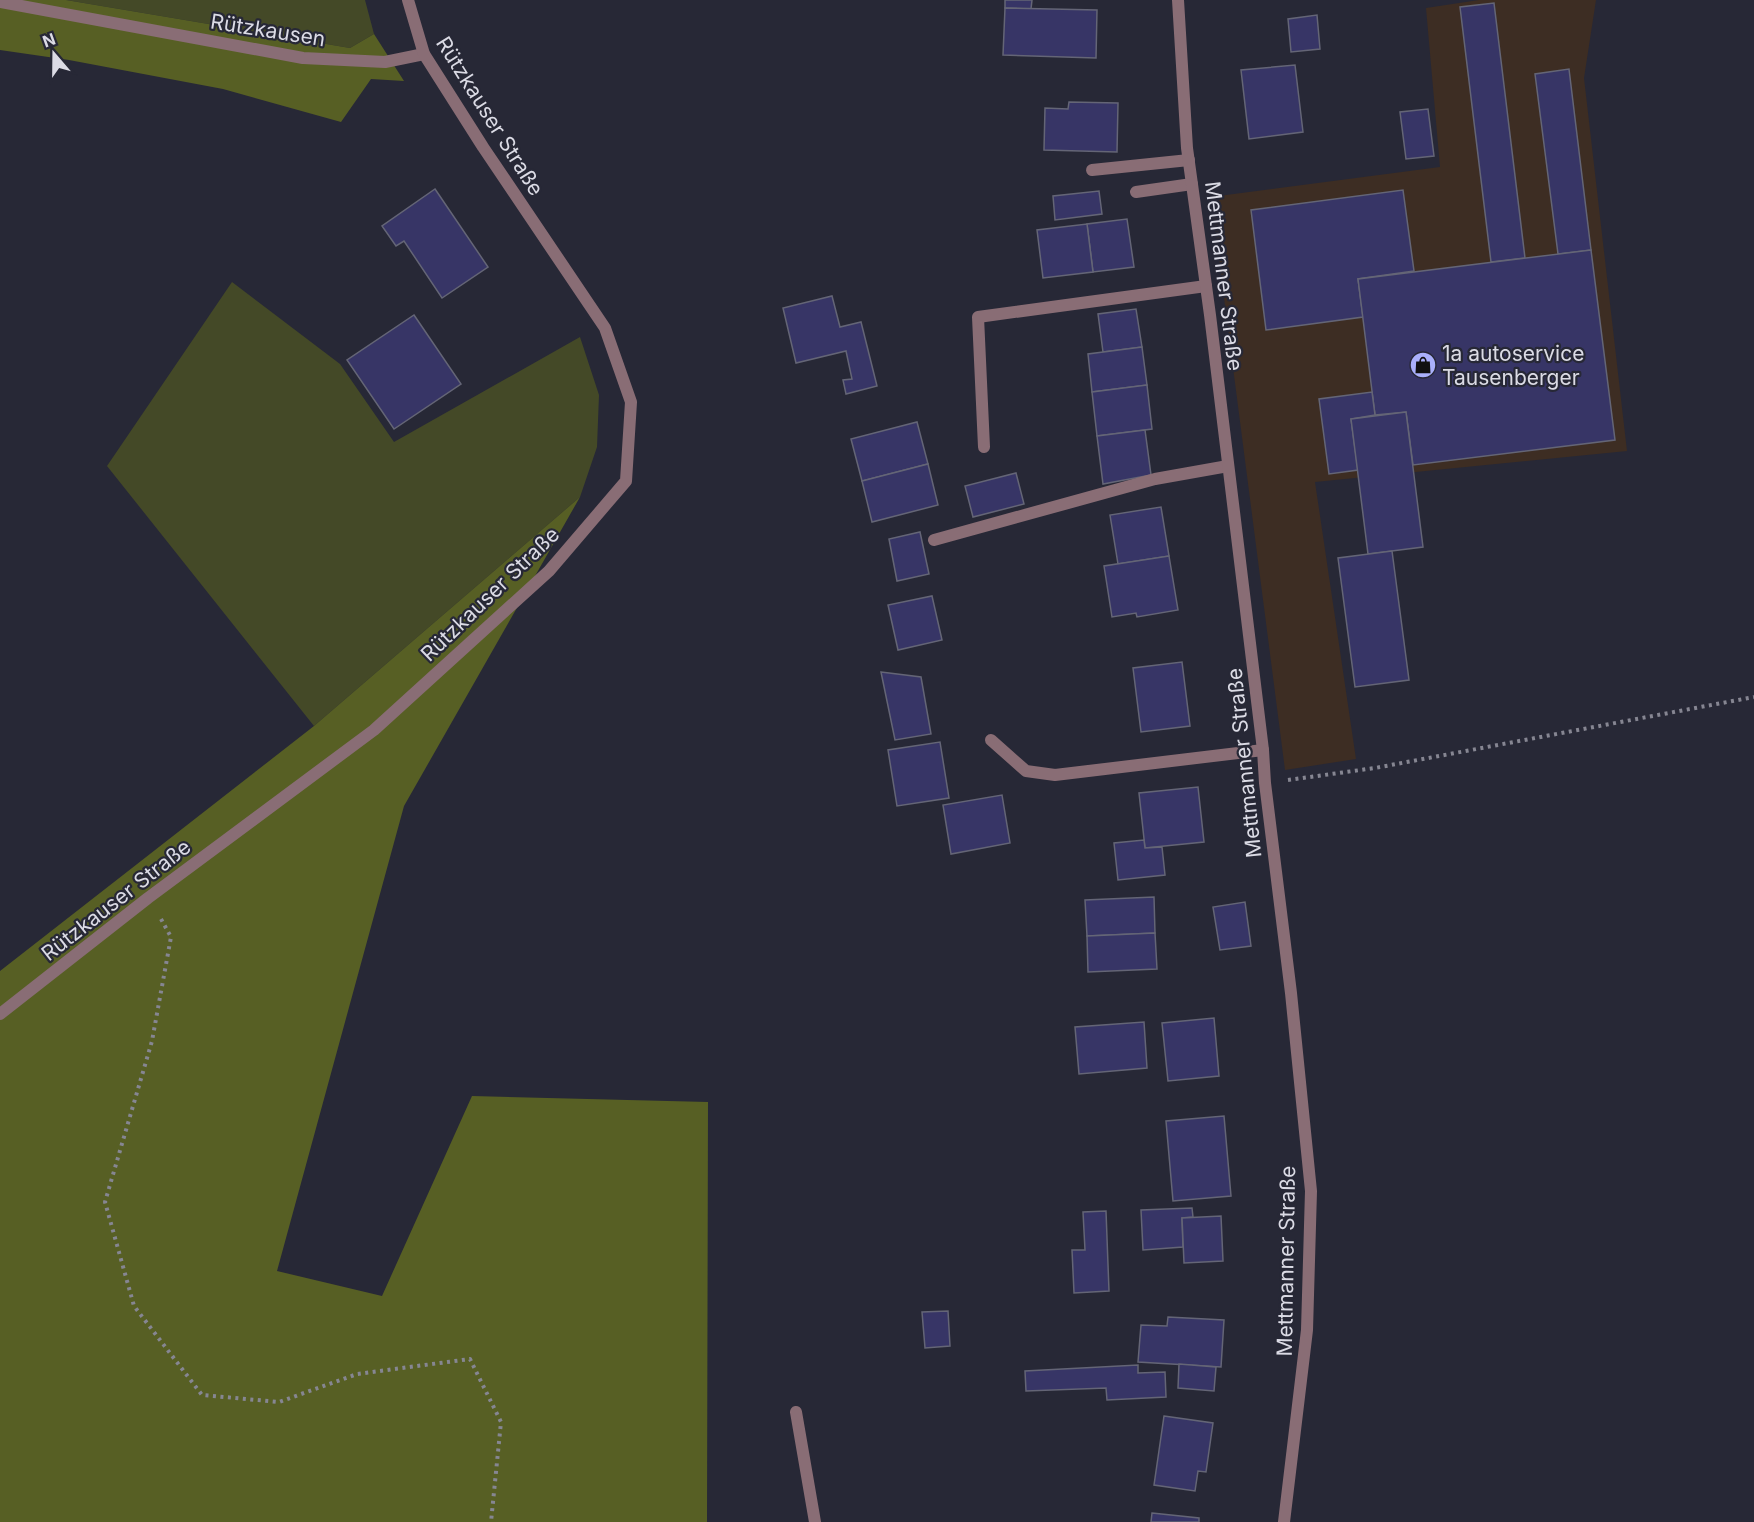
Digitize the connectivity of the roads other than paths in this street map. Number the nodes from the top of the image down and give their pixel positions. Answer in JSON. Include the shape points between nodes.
{"nodes":[{"id":1,"x":408,"y":0,"type":"edge"},
{"id":2,"x":1178,"y":0,"type":"edge"},
{"id":3,"x":0,"y":2,"type":"edge"},
{"id":4,"x":424,"y":54,"type":"junction"},
{"id":5,"x":1189,"y":160,"type":"junction"},
{"id":6,"x":1092,"y":170,"type":"dead end"},
{"id":7,"x":1192,"y":184,"type":"junction"},
{"id":8,"x":1136,"y":192,"type":"dead end"},
{"id":9,"x":1206,"y":286,"type":"junction"},
{"id":10,"x":984,"y":447,"type":"dead end"},
{"id":11,"x":1228,"y":466,"type":"junction"},
{"id":12,"x":934,"y":540,"type":"dead end"},
{"id":13,"x":991,"y":740,"type":"dead end"},
{"id":14,"x":1263,"y":750,"type":"junction"},
{"id":15,"x":0,"y":1014,"type":"edge"},
{"id":16,"x":796,"y":1412,"type":"dead end"},
{"id":17,"x":815,"y":1522,"type":"edge"},
{"id":18,"x":1284,"y":1522,"type":"edge"}],
"edges":[{"from":1,"to":4,"type":"street","name":"Rützkauser Straße"},
{"from":2,"to":5,"type":"street","name":"Mettmanner Straße"},
{"from":3,"to":4,"type":"street","name":"Rützkausen","via":[[303,58],[385,62]]},
{"from":4,"to":15,"type":"street","name":"Rützkauser Straße","via":[[605,328],[631,402],[627,482],[549,571],[374,730]]},
{"from":5,"to":6,"type":"street"},
{"from":5,"to":7,"type":"street","name":"Mettmanner Straße"},
{"from":7,"to":8,"type":"street"},
{"from":7,"to":9,"type":"street","name":"Mettmanner Straße"},
{"from":9,"to":10,"type":"street","via":[[978,317]]},
{"from":9,"to":11,"type":"street","name":"Mettmanner Straße"},
{"from":11,"to":12,"type":"street","via":[[1155,479]]},
{"from":11,"to":14,"type":"street","name":"Mettmanner Straße"},
{"from":13,"to":14,"type":"street","via":[[1026,771],[1054,775]]},
{"from":14,"to":18,"type":"street","name":"Mettmanner Straße","via":[[1311,1191],[1307,1330]]},
{"from":16,"to":17,"type":"street"}]}
